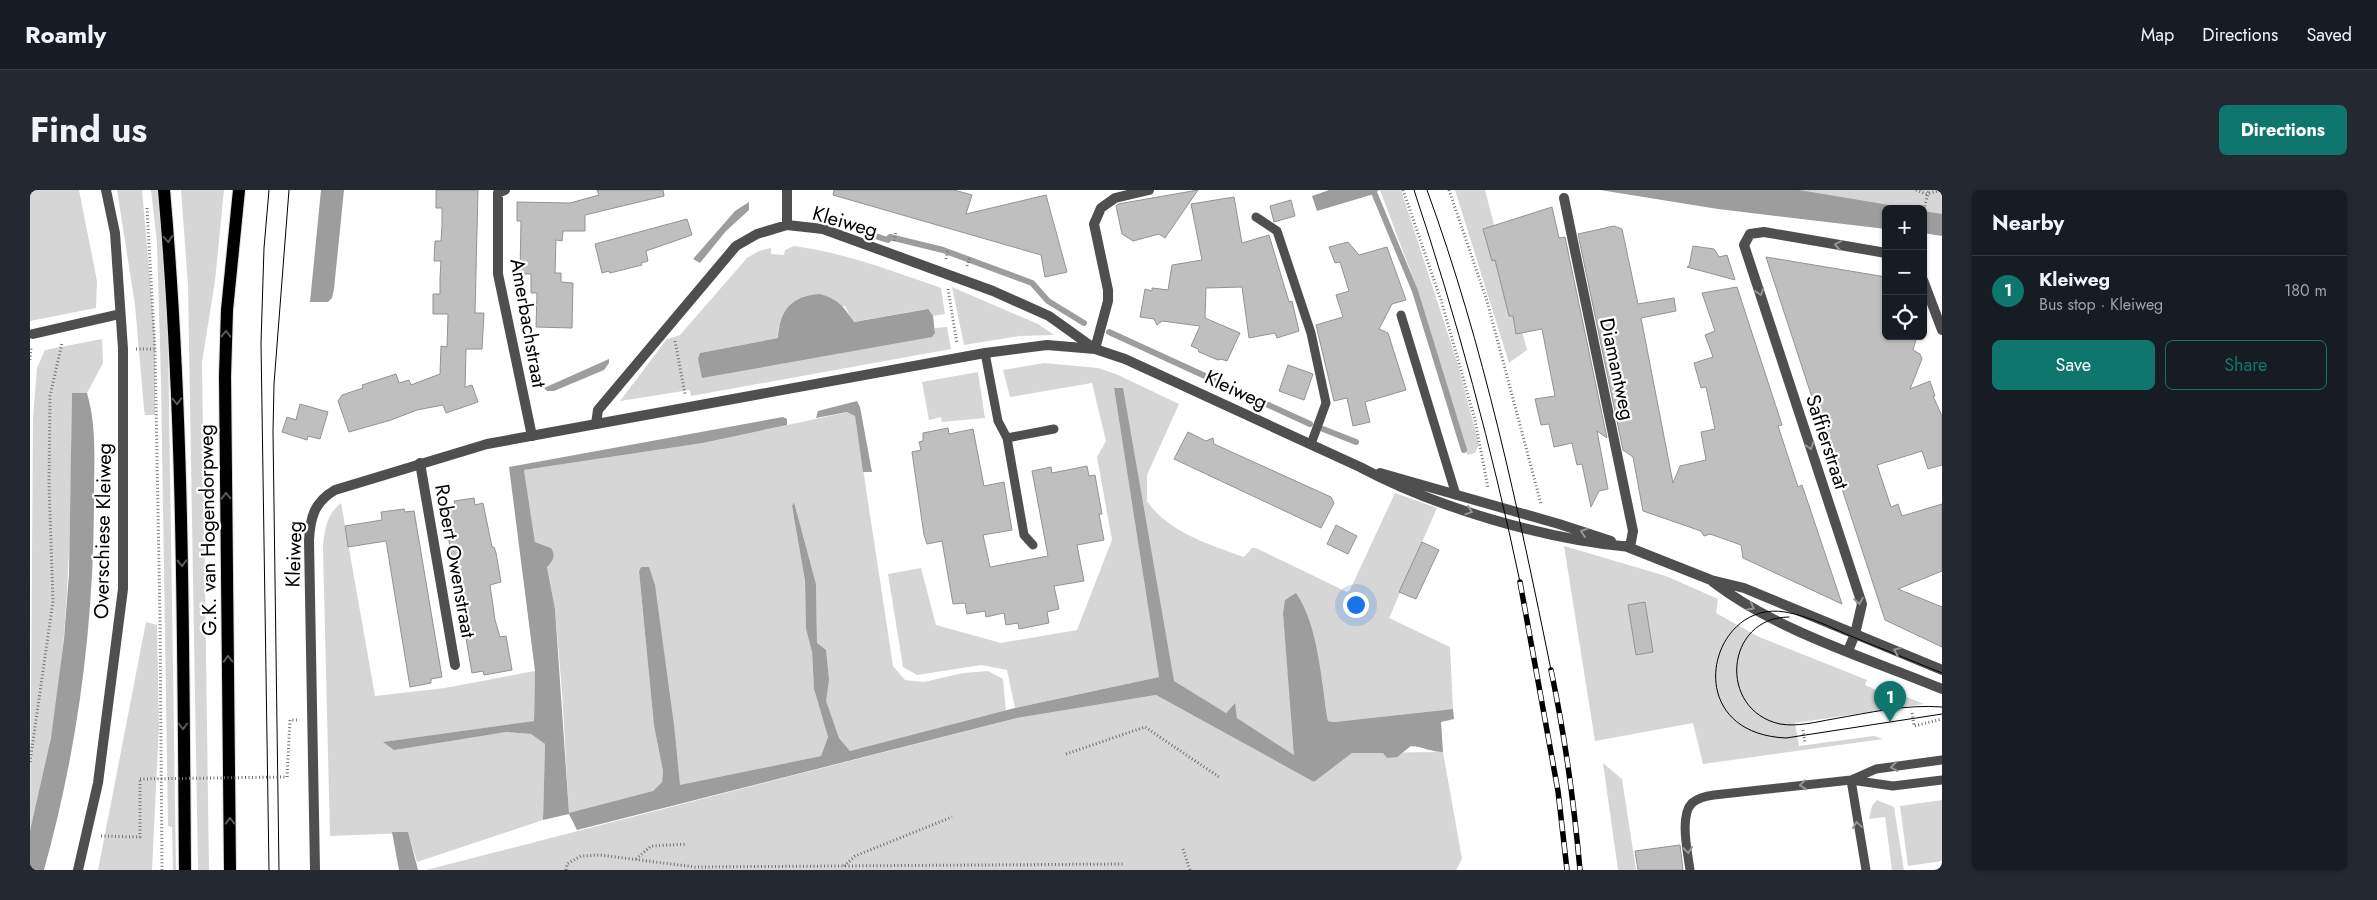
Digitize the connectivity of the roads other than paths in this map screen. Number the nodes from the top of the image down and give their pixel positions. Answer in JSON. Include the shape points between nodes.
{"nodes":[{"id":1,"x":106,"y":190,"type":"edge"},
{"id":2,"x":164,"y":190,"type":"edge"},
{"id":3,"x":239,"y":190,"type":"edge"},
{"id":4,"x":505,"y":190,"type":"edge"},
{"id":5,"x":787,"y":190,"type":"edge"},
{"id":6,"x":1149,"y":190,"type":"edge"},
{"id":7,"x":1564,"y":198,"type":"dead end"},
{"id":8,"x":1256,"y":218,"type":"dead end"},
{"id":9,"x":787,"y":225,"type":"junction"},
{"id":10,"x":1882,"y":252,"type":"edge"},
{"id":11,"x":1927,"y":291,"type":"edge"},
{"id":12,"x":120,"y":314,"type":"junction"},
{"id":13,"x":1402,"y":315,"type":"dead end"},
{"id":14,"x":1942,"y":330,"type":"edge"},
{"id":15,"x":33,"y":334,"type":"dead end"},
{"id":16,"x":1095,"y":349,"type":"junction"},
{"id":17,"x":985,"y":353,"type":"junction"},
{"id":18,"x":596,"y":424,"type":"junction"},
{"id":19,"x":1054,"y":429,"type":"dead end"},
{"id":20,"x":532,"y":436,"type":"junction"},
{"id":21,"x":1007,"y":438,"type":"junction"},
{"id":22,"x":1311,"y":444,"type":"junction"},
{"id":23,"x":420,"y":462,"type":"junction"},
{"id":24,"x":1360,"y":467,"type":"junction"},
{"id":25,"x":1456,"y":495,"type":"junction"},
{"id":26,"x":1033,"y":546,"type":"dead end"},
{"id":27,"x":1630,"y":548,"type":"junction"},
{"id":28,"x":1710,"y":580,"type":"junction"},
{"id":29,"x":1855,"y":634,"type":"junction"},
{"id":30,"x":1848,"y":651,"type":"junction"},
{"id":31,"x":455,"y":665,"type":"dead end"},
{"id":32,"x":1942,"y":670,"type":"edge"},
{"id":33,"x":1942,"y":689,"type":"edge"},
{"id":34,"x":1942,"y":760,"type":"edge"},
{"id":35,"x":1851,"y":780,"type":"junction"},
{"id":36,"x":1942,"y":780,"type":"edge"},
{"id":37,"x":78,"y":870,"type":"edge"},
{"id":38,"x":185,"y":870,"type":"edge"},
{"id":39,"x":230,"y":870,"type":"edge"},
{"id":40,"x":315,"y":870,"type":"edge"},
{"id":41,"x":1690,"y":870,"type":"edge"},
{"id":42,"x":1866,"y":870,"type":"edge"}],
"edges":[{"from":1,"to":12,"type":"street","name":"Overschiese Kleiweg","via":[[114,233]]},
{"from":2,"to":38,"type":"main road","name":"G.K. van Hogendorpweg","one_way":true,"via":[[174,300],[182,555]]},
{"from":39,"to":3,"type":"main road","name":"G.K. van Hogendorpweg","one_way":true,"via":[[225,376],[227,310]]},
{"from":4,"to":20,"type":"street","name":"Amerbachstraat","via":[[498,192],[498,274]]},
{"from":5,"to":9,"type":"street"},
{"from":6,"to":16,"type":"street","via":[[1115,198],[1102,208],[1094,224],[1108,290]]},
{"from":7,"to":27,"type":"street","name":"Diamantweg","via":[[1633,531]]},
{"from":8,"to":22,"type":"lane","via":[[1276,231],[1310,333],[1326,403]]},
{"from":9,"to":16,"type":"street","name":"Kleiweg","via":[[823,230],[993,291],[1049,316]]},
{"from":9,"to":18,"type":"street","name":"Kleiweg","via":[[757,234],[736,246],[598,410]]},
{"from":10,"to":29,"type":"street","name":"Saffierstraat","one_way":true,"via":[[1764,232],[1750,234],[1744,246],[1862,604]]},
{"from":11,"to":14,"type":"street"},
{"from":12,"to":15,"type":"street"},
{"from":12,"to":37,"type":"street","name":"Overschiese Kleiweg","via":[[123,349],[123,589],[98,783]]},
{"from":13,"to":25,"type":"lane"},
{"from":16,"to":17,"type":"street","name":"Kleiweg","via":[[1047,345]]},
{"from":16,"to":22,"type":"street","name":"Kleiweg","via":[[1125,359]]},
{"from":17,"to":18,"type":"street","name":"Kleiweg"},
{"from":17,"to":21,"type":"lane","via":[[998,421]]},
{"from":18,"to":20,"type":"street","name":"Kleiweg"},
{"from":19,"to":21,"type":"lane"},
{"from":20,"to":23,"type":"street","name":"Kleiweg"},
{"from":21,"to":26,"type":"lane","via":[[1024,535]]},
{"from":22,"to":24,"type":"street","name":"Kleiweg"},
{"from":23,"to":31,"type":"street","name":"Robert Owenstraat"},
{"from":23,"to":40,"type":"street","name":"Kleiweg","via":[[335,490],[318,503],[312,513],[309,541]]},
{"from":24,"to":25,"type":"street","name":"Kleiweg"},
{"from":24,"to":27,"type":"street","name":"Kleiweg","one_way":true,"via":[[1390,483],[1468,511],[1550,535]]},
{"from":27,"to":25,"type":"street","name":"Kleiweg","one_way":true,"via":[[1560,524]]},
{"from":27,"to":28,"type":"street","name":"Kleiweg"},
{"from":28,"to":29,"type":"street","name":"Kleiweg","via":[[1744,588]]},
{"from":28,"to":30,"type":"street","name":"Kleiweg","one_way":true,"via":[[1737,600]]},
{"from":29,"to":30,"type":"street","name":"Saffierstraat"},
{"from":32,"to":29,"type":"street","name":"Kleiweg","one_way":true},
{"from":30,"to":33,"type":"street","name":"Kleiweg"},
{"from":34,"to":35,"type":"lane","one_way":true,"via":[[1876,769]]},
{"from":35,"to":36,"type":"lane","via":[[1893,786]]},
{"from":35,"to":41,"type":"lane","one_way":true,"via":[[1714,794],[1692,802],[1686,815]]},
{"from":42,"to":35,"type":"lane","one_way":true}]}
